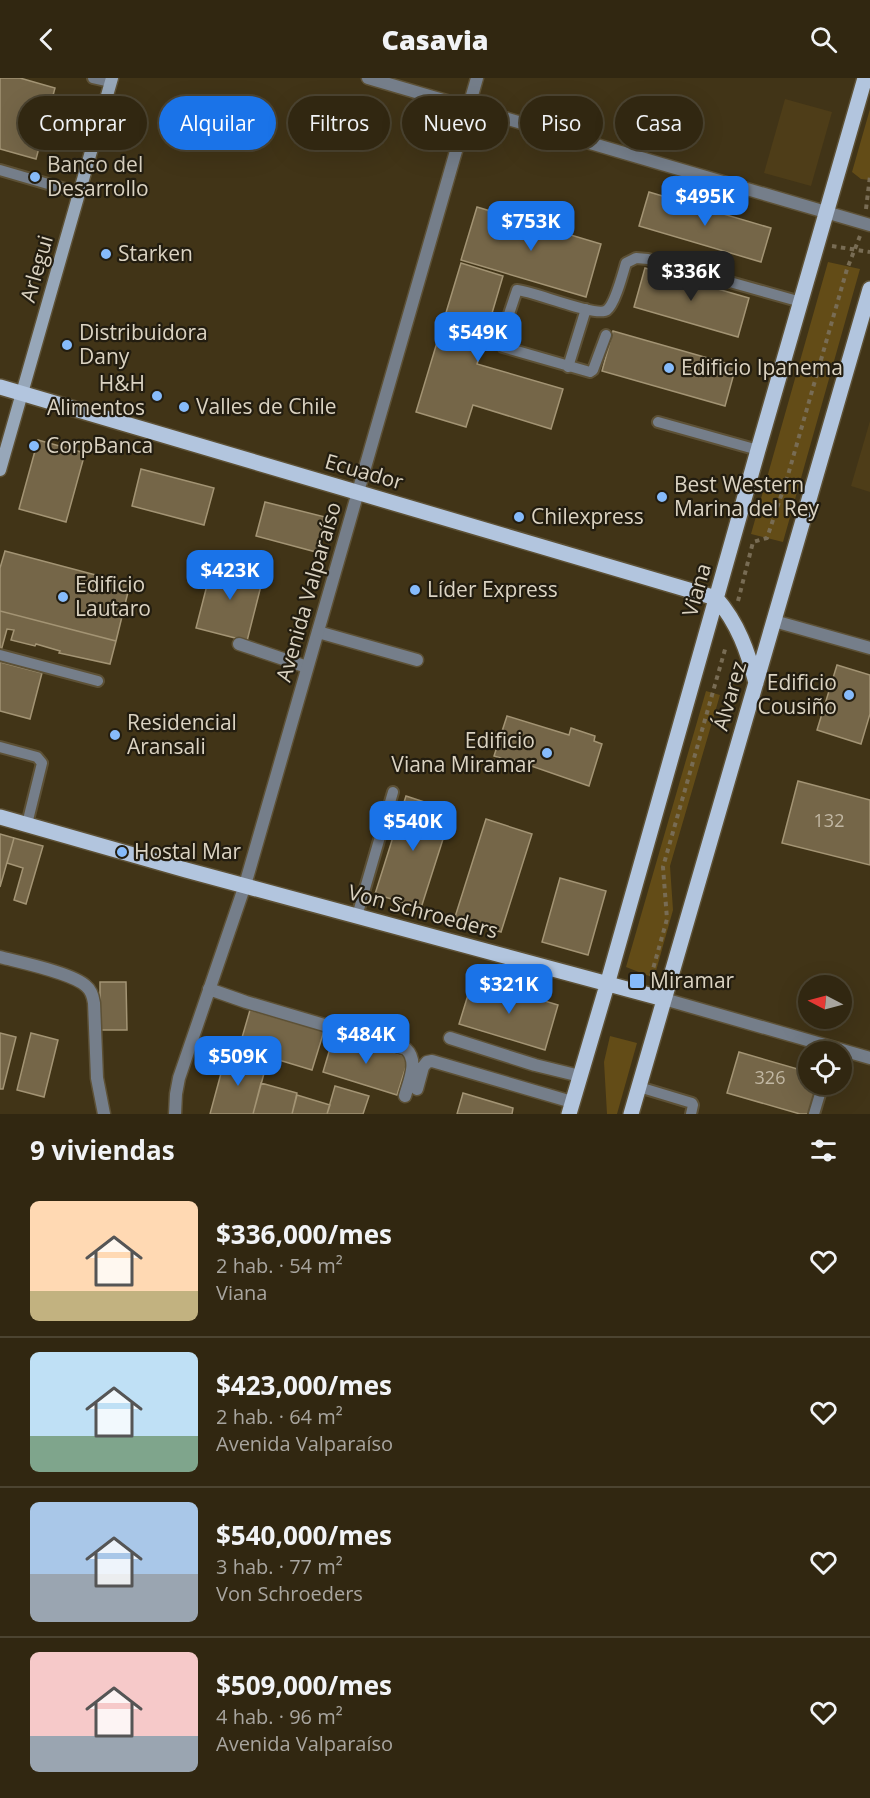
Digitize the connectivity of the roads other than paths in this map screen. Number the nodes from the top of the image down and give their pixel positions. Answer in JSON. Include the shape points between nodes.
{"nodes":[{"id":1,"x":93,"y":78,"type":"edge"},
{"id":2,"x":368,"y":78,"type":"edge"},
{"id":3,"x":477,"y":78,"type":"edge"},
{"id":4,"x":865,"y":78,"type":"edge"},
{"id":5,"x":111,"y":80,"type":"edge"},
{"id":6,"x":433,"y":96,"type":"edge"},
{"id":7,"x":472,"y":96,"type":"edge"},
{"id":8,"x":508,"y":118,"type":"edge"},
{"id":9,"x":456,"y":150,"type":"edge"},
{"id":10,"x":0,"y":170,"type":"edge"},
{"id":11,"x":79,"y":193,"type":"junction"},
{"id":12,"x":826,"y":212,"type":"junction"},
{"id":13,"x":867,"y":224,"type":"edge"},
{"id":14,"x":870,"y":289,"type":"edge"},
{"id":15,"x":801,"y":302,"type":"junction"},
{"id":16,"x":586,"y":309,"type":"junction"},
{"id":17,"x":606,"y":334,"type":"dead end"},
{"id":18,"x":568,"y":367,"type":"junction"},
{"id":19,"x":0,"y":387,"type":"edge"},
{"id":20,"x":22,"y":393,"type":"junction"},
{"id":21,"x":658,"y":422,"type":"dead end"},
{"id":22,"x":758,"y":450,"type":"junction"},
{"id":23,"x":0,"y":470,"type":"edge"},
{"id":24,"x":358,"y":492,"type":"junction"},
{"id":25,"x":716,"y":598,"type":"junction"},
{"id":26,"x":774,"y":621,"type":"junction"},
{"id":27,"x":318,"y":632,"type":"junction"},
{"id":28,"x":239,"y":644,"type":"dead end"},
{"id":29,"x":870,"y":648,"type":"edge"},
{"id":30,"x":0,"y":655,"type":"edge"},
{"id":31,"x":417,"y":660,"type":"dead end"},
{"id":32,"x":308,"y":667,"type":"junction"},
{"id":33,"x":98,"y":681,"type":"dead end"},
{"id":34,"x":756,"y":683,"type":"junction"},
{"id":35,"x":0,"y":747,"type":"edge"},
{"id":36,"x":393,"y":792,"type":"dead end"},
{"id":37,"x":0,"y":817,"type":"edge"},
{"id":38,"x":27,"y":824,"type":"junction"},
{"id":39,"x":245,"y":885,"type":"junction"},
{"id":40,"x":357,"y":916,"type":"junction"},
{"id":41,"x":0,"y":957,"type":"edge"},
{"id":42,"x":607,"y":985,"type":"junction"},
{"id":43,"x":209,"y":989,"type":"junction"},
{"id":44,"x":664,"y":999,"type":"junction"},
{"id":45,"x":450,"y":1038,"type":"dead end"},
{"id":46,"x":805,"y":1041,"type":"edge"},
{"id":47,"x":852,"y":1054,"type":"edge"},
{"id":48,"x":870,"y":1058,"type":"edge"},
{"id":49,"x":580,"y":1076,"type":"junction"},
{"id":50,"x":639,"y":1087,"type":"junction"},
{"id":51,"x":417,"y":1089,"type":"dead end"},
{"id":52,"x":820,"y":1095,"type":"edge"},
{"id":53,"x":405,"y":1096,"type":"dead end"},
{"id":54,"x":571,"y":1108,"type":"edge"},
{"id":55,"x":104,"y":1114,"type":"edge"},
{"id":56,"x":175,"y":1114,"type":"edge"},
{"id":57,"x":631,"y":1114,"type":"edge"},
{"id":58,"x":691,"y":1114,"type":"edge"},
{"id":59,"x":814,"y":1114,"type":"edge"}],
"edges":[{"from":1,"to":5,"type":"lane"},
{"from":2,"to":6,"type":"street"},
{"from":3,"to":7,"type":"street","name":"Avenida Valparaíso"},
{"from":4,"to":12,"type":"main road","name":"Viana"},
{"from":5,"to":11,"type":"main road","name":"Arlegui"},
{"from":8,"to":12,"type":"street"},
{"from":9,"to":24,"type":"street","name":"Avenida Valparaíso"},
{"from":10,"to":11,"type":"lane"},
{"from":11,"to":20,"type":"main road","name":"Arlegui"},
{"from":12,"to":13,"type":"street"},
{"from":12,"to":15,"type":"main road","name":"Viana"},
{"from":14,"to":26,"type":"main road","name":"Álvarez"},
{"from":15,"to":16,"type":"lane","via":[[636,258],[627,263],[608,310]]},
{"from":15,"to":22,"type":"main road","name":"Viana"},
{"from":16,"to":18,"type":"lane"},
{"from":16,"to":18,"type":"lane","via":[[517,290],[500,341],[503,347]]},
{"from":17,"to":18,"type":"lane","via":[[592,370]]},
{"from":19,"to":20,"type":"main road","name":"Ecuador"},
{"from":20,"to":23,"type":"main road","name":"Arlegui"},
{"from":20,"to":24,"type":"main road","name":"Ecuador"},
{"from":21,"to":22,"type":"lane"},
{"from":22,"to":25,"type":"main road","name":"Viana"},
{"from":24,"to":25,"type":"main road","name":"Ecuador"},
{"from":24,"to":27,"type":"street","name":"Avenida Valparaíso"},
{"from":25,"to":34,"type":"main road","via":[[748,652]]},
{"from":25,"to":42,"type":"main road","name":"Viana"},
{"from":26,"to":29,"type":"street"},
{"from":26,"to":34,"type":"main road","name":"Álvarez"},
{"from":27,"to":31,"type":"street"},
{"from":27,"to":32,"type":"street","name":"Avenida Valparaíso"},
{"from":28,"to":32,"type":"street"},
{"from":30,"to":33,"type":"lane"},
{"from":32,"to":39,"type":"street","name":"Avenida Valparaíso"},
{"from":34,"to":44,"type":"main road","name":"Álvarez"},
{"from":35,"to":38,"type":"lane","via":[[37,757],[42,763]]},
{"from":36,"to":40,"type":"lane"},
{"from":37,"to":38,"type":"main road","name":"Von Schroeders"},
{"from":38,"to":39,"type":"main road","name":"Von Schroeders"},
{"from":39,"to":40,"type":"main road","name":"Von Schroeders"},
{"from":39,"to":43,"type":"street","name":"Avenida Valparaíso"},
{"from":40,"to":42,"type":"main road","name":"Von Schroeders"},
{"from":41,"to":55,"type":"street","via":[[75,979],[91,992],[97,1078]]},
{"from":42,"to":44,"type":"main road","name":"Von Schroeders"},
{"from":42,"to":49,"type":"main road","name":"Viana"},
{"from":43,"to":53,"type":"street","via":[[406,1049],[413,1062]]},
{"from":43,"to":56,"type":"street","name":"Avenida Valparaíso","via":[[179,1078]]},
{"from":44,"to":46,"type":"street","name":"Von Schroeders"},
{"from":44,"to":50,"type":"main road","name":"Álvarez"},
{"from":45,"to":49,"type":"street"},
{"from":47,"to":48,"type":"street","name":"Von Schroeders"},
{"from":49,"to":54,"type":"main road","name":"Viana"},
{"from":50,"to":57,"type":"main road","name":"Álvarez"},
{"from":50,"to":58,"type":"lane","via":[[692,1103]]},
{"from":51,"to":54,"type":"street","via":[[423,1067],[432,1061]]},
{"from":52,"to":59,"type":"lane"}]}
